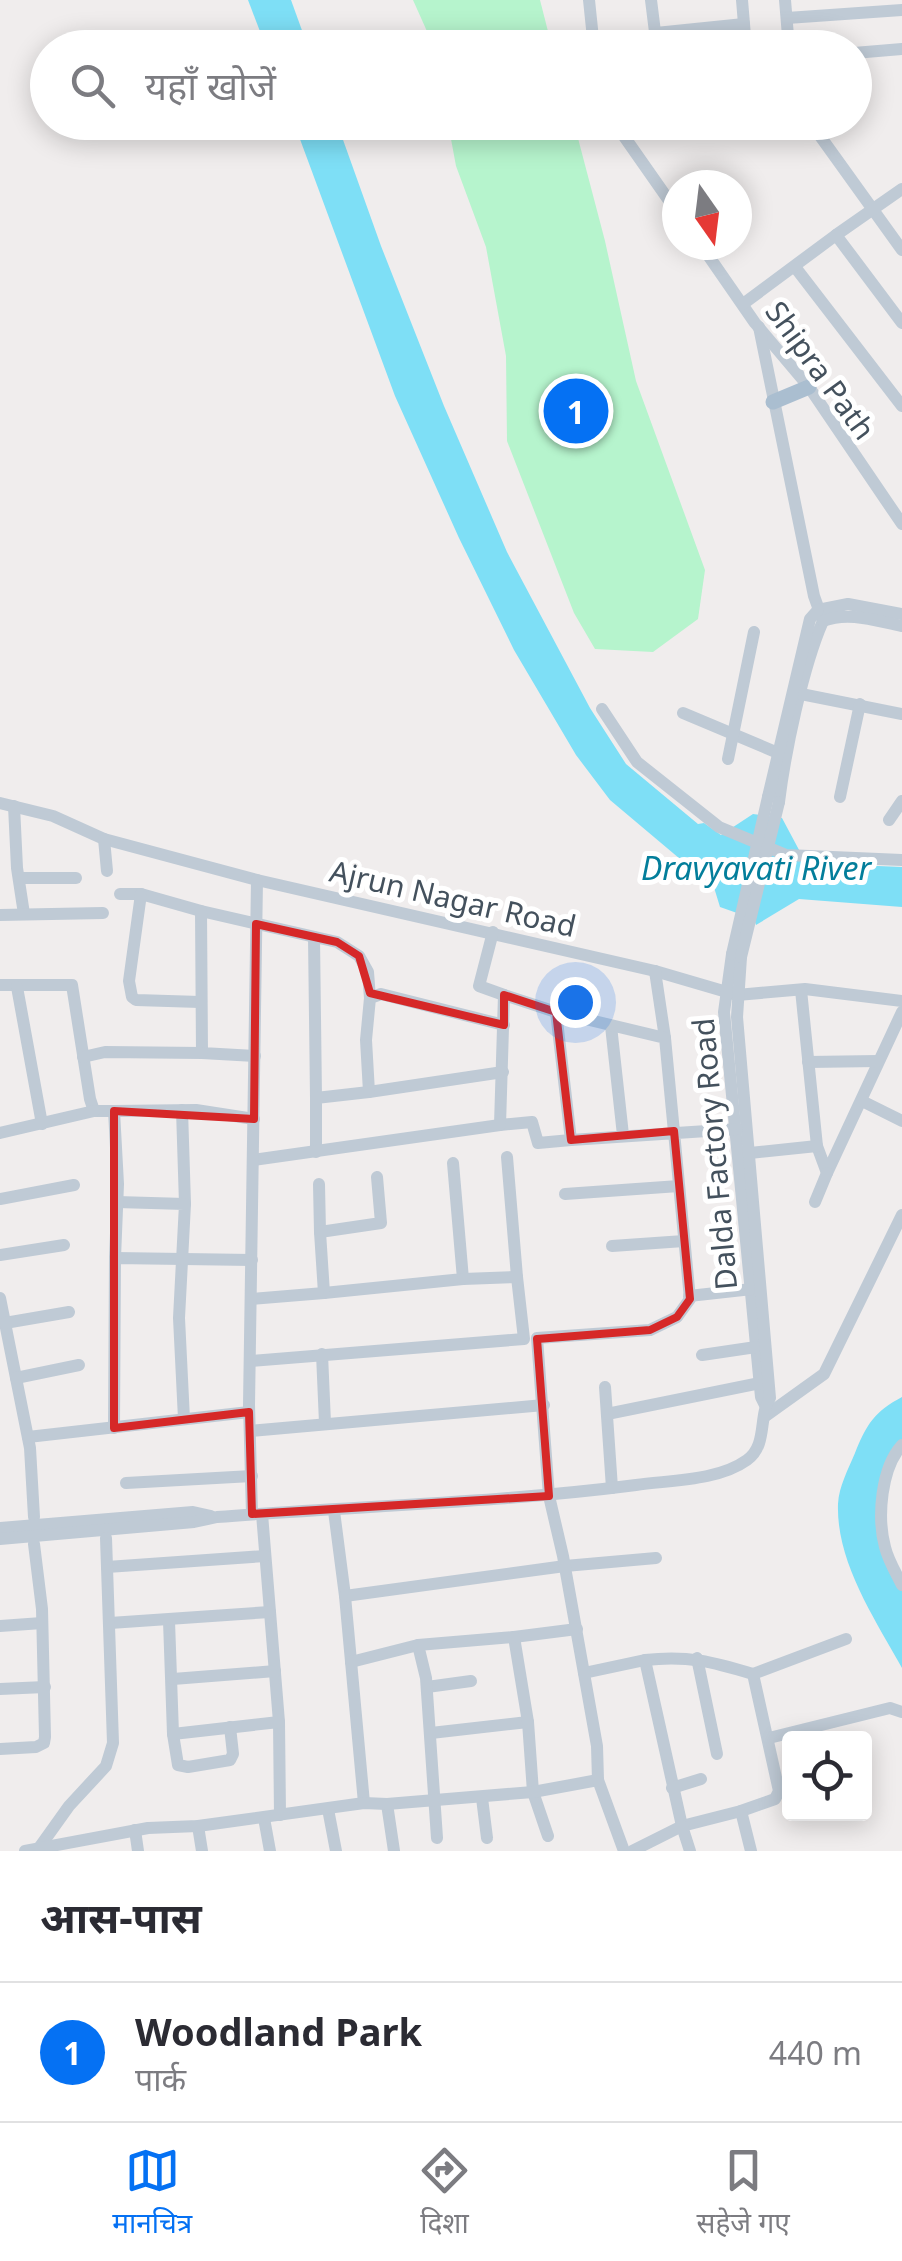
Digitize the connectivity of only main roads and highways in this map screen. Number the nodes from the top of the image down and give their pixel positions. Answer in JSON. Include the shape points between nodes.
{"nodes":[{"id":1,"x":809,"y":387,"type":"road end"},
{"id":2,"x":773,"y":402,"type":"road end"}],
"edges":[{"from":1,"to":2,"type":"main road"}]}
